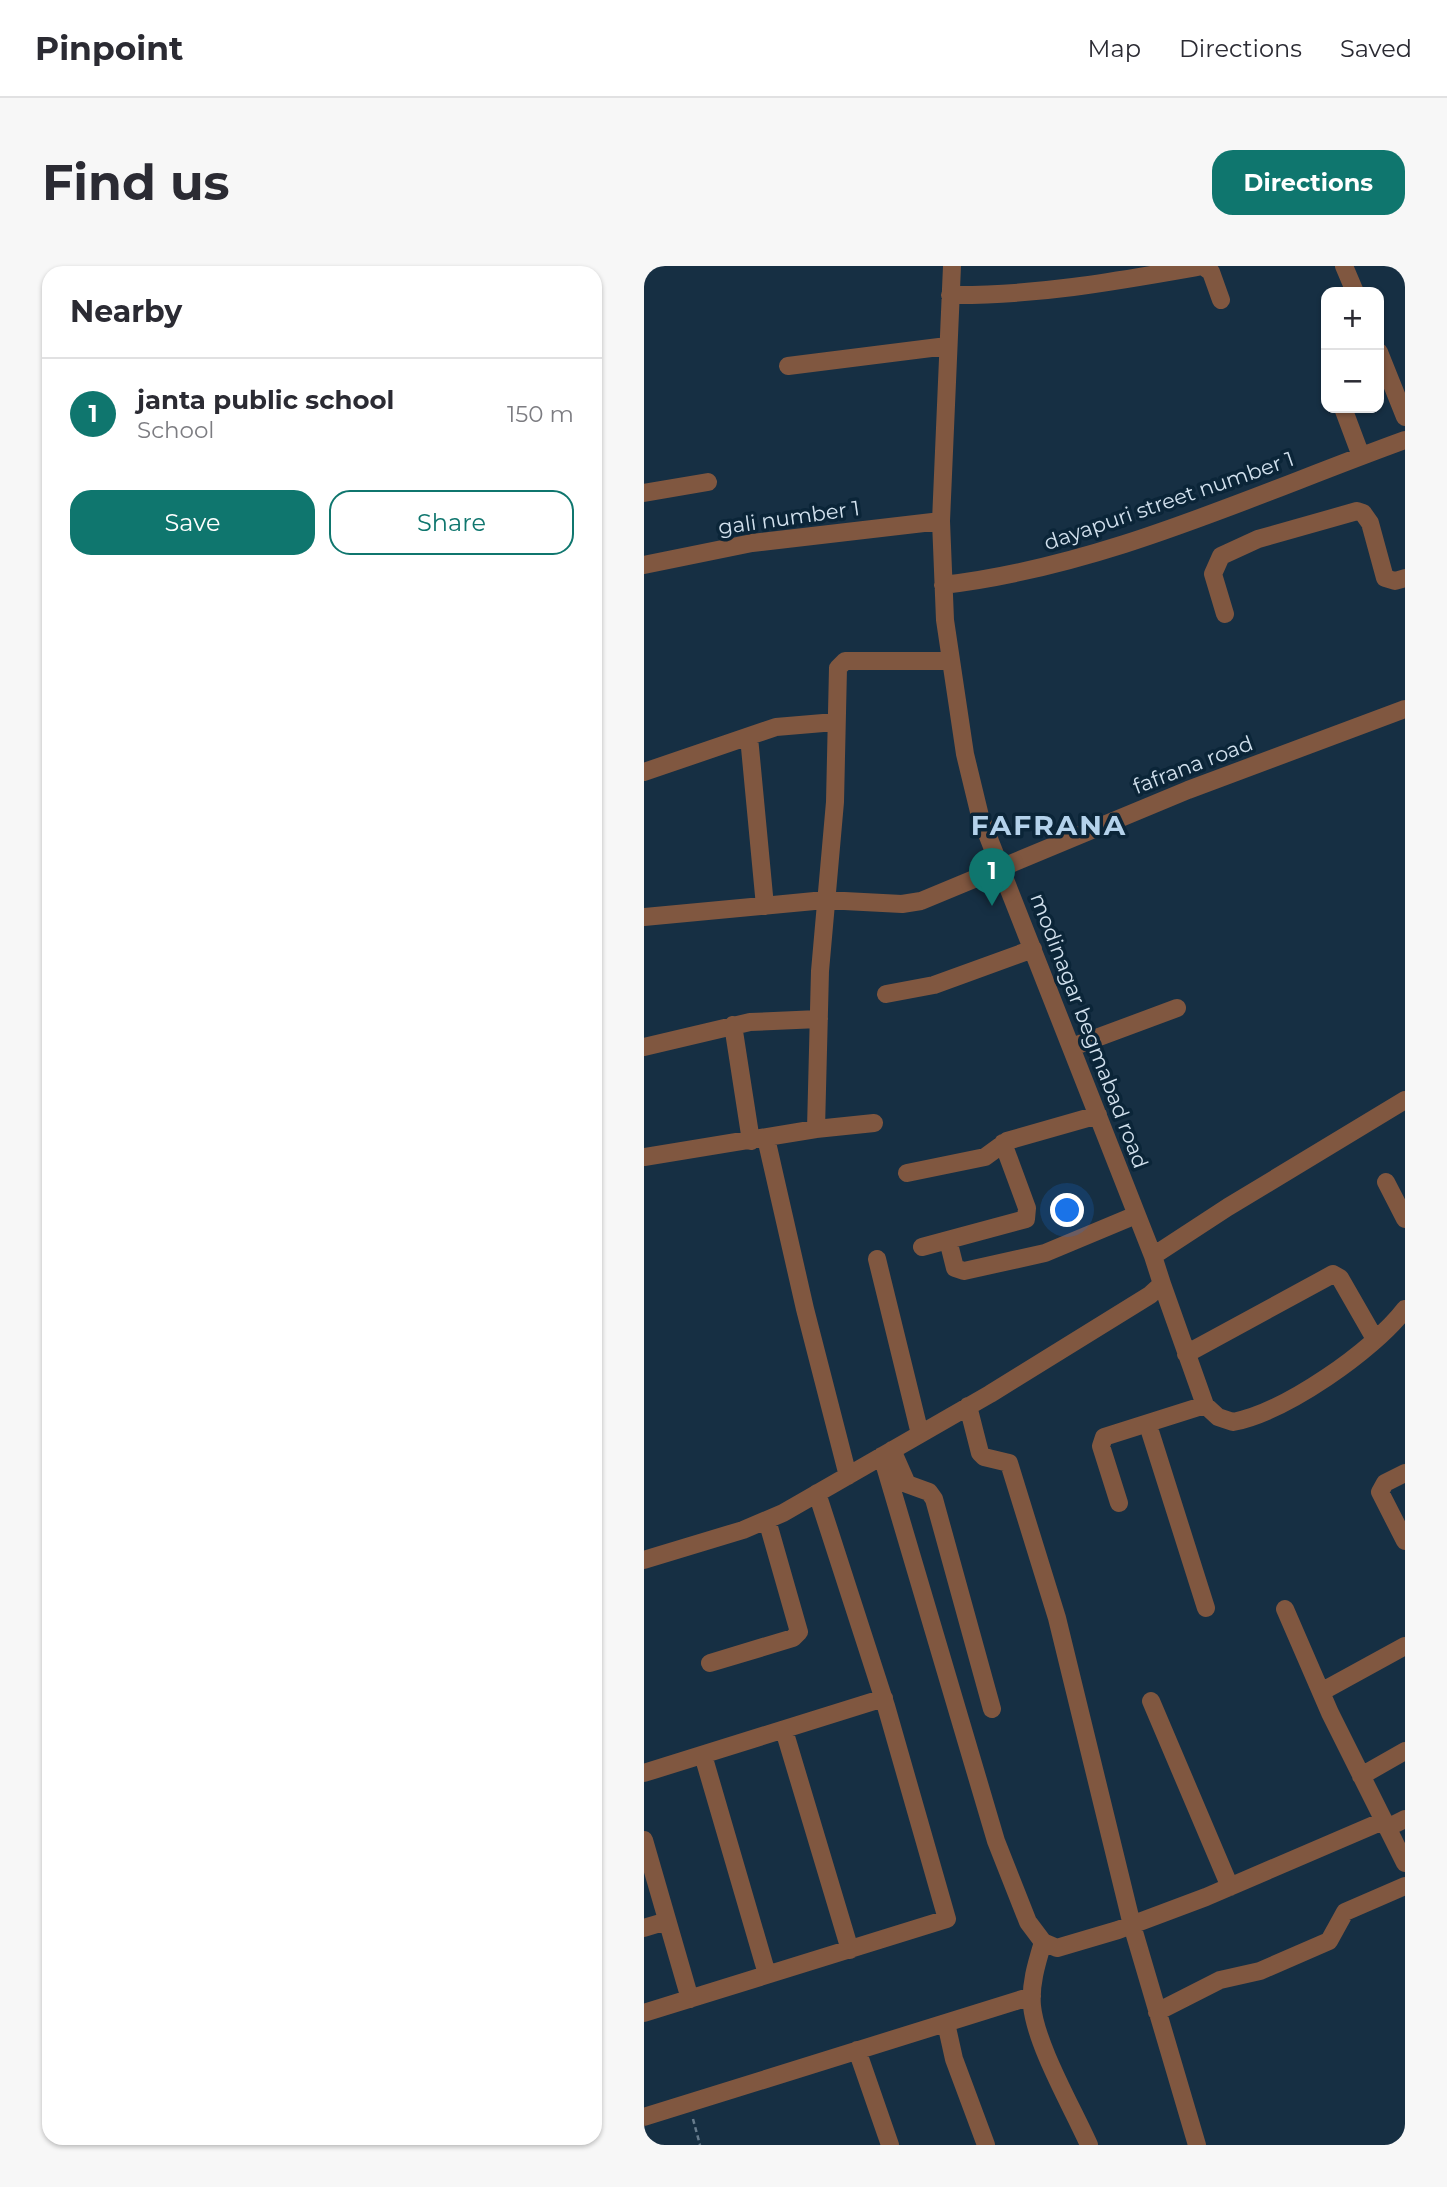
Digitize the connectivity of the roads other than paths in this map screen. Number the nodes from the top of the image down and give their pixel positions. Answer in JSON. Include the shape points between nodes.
{"nodes":[{"id":1,"x":952,"y":266,"type":"edge"},
{"id":2,"x":1344,"y":266,"type":"edge"},
{"id":3,"x":1209,"y":268,"type":"edge"},
{"id":4,"x":1353,"y":287,"type":"edge"},
{"id":5,"x":950,"y":295,"type":"junction"},
{"id":6,"x":1221,"y":300,"type":"dead end"},
{"id":7,"x":947,"y":346,"type":"junction"},
{"id":8,"x":1384,"y":364,"type":"edge"},
{"id":9,"x":788,"y":366,"type":"dead end"},
{"id":10,"x":1345,"y":413,"type":"edge"},
{"id":11,"x":1405,"y":417,"type":"edge"},
{"id":12,"x":1405,"y":440,"type":"edge"},
{"id":13,"x":1361,"y":456,"type":"junction"},
{"id":14,"x":708,"y":482,"type":"dead end"},
{"id":15,"x":644,"y":492,"type":"edge"},
{"id":16,"x":940,"y":522,"type":"junction"},
{"id":17,"x":644,"y":565,"type":"edge"},
{"id":18,"x":1405,"y":578,"type":"edge"},
{"id":19,"x":943,"y":585,"type":"junction"},
{"id":20,"x":1225,"y":614,"type":"dead end"},
{"id":21,"x":951,"y":662,"type":"junction"},
{"id":22,"x":1405,"y":709,"type":"edge"},
{"id":23,"x":835,"y":722,"type":"junction"},
{"id":24,"x":749,"y":737,"type":"junction"},
{"id":25,"x":644,"y":772,"type":"edge"},
{"id":26,"x":1000,"y":866,"type":"junction"},
{"id":27,"x":825,"y":900,"type":"junction"},
{"id":28,"x":765,"y":906,"type":"junction"},
{"id":29,"x":644,"y":917,"type":"edge"},
{"id":30,"x":1033,"y":949,"type":"junction"},
{"id":31,"x":886,"y":994,"type":"dead end"},
{"id":32,"x":1177,"y":1008,"type":"dead end"},
{"id":33,"x":819,"y":1019,"type":"junction"},
{"id":34,"x":733,"y":1025,"type":"junction"},
{"id":35,"x":644,"y":1047,"type":"edge"},
{"id":36,"x":1072,"y":1047,"type":"junction"},
{"id":37,"x":1405,"y":1100,"type":"edge"},
{"id":38,"x":1098,"y":1115,"type":"junction"},
{"id":39,"x":874,"y":1123,"type":"dead end"},
{"id":40,"x":816,"y":1129,"type":"junction"},
{"id":41,"x":759,"y":1140,"type":"junction"},
{"id":42,"x":1003,"y":1143,"type":"junction"},
{"id":43,"x":644,"y":1157,"type":"edge"},
{"id":44,"x":906,"y":1173,"type":"dead end"},
{"id":45,"x":1385,"y":1182,"type":"dead end"},
{"id":46,"x":1136,"y":1215,"type":"junction"},
{"id":47,"x":1405,"y":1219,"type":"edge"},
{"id":48,"x":948,"y":1240,"type":"junction"},
{"id":49,"x":922,"y":1247,"type":"dead end"},
{"id":50,"x":1153,"y":1255,"type":"junction"},
{"id":51,"x":877,"y":1259,"type":"dead end"},
{"id":52,"x":1162,"y":1284,"type":"junction"},
{"id":53,"x":1405,"y":1309,"type":"edge"},
{"id":54,"x":1375,"y":1339,"type":"junction"},
{"id":55,"x":1185,"y":1354,"type":"junction"},
{"id":56,"x":1205,"y":1405,"type":"junction"},
{"id":57,"x":962,"y":1410,"type":"junction"},
{"id":58,"x":1148,"y":1425,"type":"junction"},
{"id":59,"x":920,"y":1434,"type":"junction"},
{"id":60,"x":887,"y":1453,"type":"junction"},
{"id":61,"x":1405,"y":1473,"type":"edge"},
{"id":62,"x":848,"y":1476,"type":"junction"},
{"id":63,"x":817,"y":1493,"type":"junction"},
{"id":64,"x":1119,"y":1503,"type":"dead end"},
{"id":65,"x":768,"y":1520,"type":"junction"},
{"id":66,"x":1405,"y":1541,"type":"edge"},
{"id":67,"x":644,"y":1560,"type":"edge"},
{"id":68,"x":1206,"y":1608,"type":"dead end"},
{"id":69,"x":1285,"y":1609,"type":"dead end"},
{"id":70,"x":1405,"y":1646,"type":"edge"},
{"id":71,"x":710,"y":1662,"type":"dead end"},
{"id":72,"x":1321,"y":1692,"type":"junction"},
{"id":73,"x":884,"y":1698,"type":"junction"},
{"id":74,"x":1151,"y":1700,"type":"dead end"},
{"id":75,"x":992,"y":1709,"type":"dead end"},
{"id":76,"x":784,"y":1730,"type":"junction"},
{"id":77,"x":1405,"y":1751,"type":"edge"},
{"id":78,"x":703,"y":1755,"type":"junction"},
{"id":79,"x":644,"y":1773,"type":"edge"},
{"id":80,"x":1361,"y":1776,"type":"junction"},
{"id":81,"x":1405,"y":1819,"type":"edge"},
{"id":82,"x":1385,"y":1824,"type":"junction"},
{"id":83,"x":645,"y":1850,"type":"edge"},
{"id":84,"x":1405,"y":1863,"type":"edge"},
{"id":85,"x":1405,"y":1885,"type":"edge"},
{"id":86,"x":1230,"y":1887,"type":"junction"},
{"id":87,"x":667,"y":1921,"type":"junction"},
{"id":88,"x":1132,"y":1925,"type":"junction"},
{"id":89,"x":644,"y":1928,"type":"edge"},
{"id":90,"x":1043,"y":1942,"type":"junction"},
{"id":91,"x":850,"y":1950,"type":"junction"},
{"id":92,"x":768,"y":1973,"type":"junction"},
{"id":93,"x":1032,"y":1996,"type":"junction"},
{"id":94,"x":690,"y":1999,"type":"junction"},
{"id":95,"x":1157,"y":2012,"type":"junction"},
{"id":96,"x":644,"y":2013,"type":"edge"},
{"id":97,"x":946,"y":2023,"type":"junction"},
{"id":98,"x":857,"y":2050,"type":"junction"},
{"id":99,"x":644,"y":2118,"type":"edge"},
{"id":100,"x":890,"y":2145,"type":"edge"},
{"id":101,"x":986,"y":2145,"type":"edge"},
{"id":102,"x":1089,"y":2145,"type":"edge"},
{"id":103,"x":1197,"y":2145,"type":"edge"}],
"edges":[{"from":1,"to":5,"type":"street","name":"modinagar begmabad road"},
{"from":2,"to":4,"type":"street"},
{"from":3,"to":5,"type":"street","via":[[1074,289]]},
{"from":3,"to":6,"type":"street"},
{"from":5,"to":7,"type":"street","name":"modinagar begmabad road"},
{"from":7,"to":9,"type":"street"},
{"from":7,"to":16,"type":"street","name":"modinagar begmabad road"},
{"from":8,"to":11,"type":"street"},
{"from":10,"to":13,"type":"street"},
{"from":12,"to":13,"type":"street","name":"dayapuri street number 1"},
{"from":13,"to":19,"type":"street","name":"dayapuri street number 1","via":[[1087,557],[1035,571]]},
{"from":14,"to":15,"type":"street"},
{"from":16,"to":17,"type":"street","name":"gali number 1","via":[[751,543]]},
{"from":16,"to":19,"type":"street","name":"modinagar begmabad road"},
{"from":18,"to":20,"type":"street","via":[[1385,578],[1370,523],[1357,511],[1258,539],[1221,556],[1213,574]]},
{"from":19,"to":21,"type":"street","name":"modinagar begmabad road"},
{"from":21,"to":23,"type":"street","via":[[841,662]]},
{"from":21,"to":26,"type":"street","name":"modinagar begmabad road","via":[[974,796]]},
{"from":22,"to":26,"type":"street","name":"fafrana road"},
{"from":23,"to":24,"type":"street","via":[[776,727]]},
{"from":23,"to":27,"type":"street","via":[[835,802]]},
{"from":24,"to":25,"type":"street"},
{"from":24,"to":28,"type":"street"},
{"from":26,"to":27,"type":"street","name":"fafrana road","via":[[912,904]]},
{"from":26,"to":30,"type":"street","name":"modinagar begmabad road"},
{"from":27,"to":28,"type":"street","name":"fafrana road"},
{"from":27,"to":33,"type":"street"},
{"from":28,"to":29,"type":"street","name":"fafrana road"},
{"from":30,"to":31,"type":"street","via":[[934,985]]},
{"from":30,"to":36,"type":"street","name":"modinagar begmabad road"},
{"from":32,"to":36,"type":"street"},
{"from":33,"to":34,"type":"street"},
{"from":33,"to":40,"type":"street"},
{"from":34,"to":35,"type":"street"},
{"from":34,"to":41,"type":"street"},
{"from":36,"to":38,"type":"street","name":"modinagar begmabad road"},
{"from":37,"to":50,"type":"street"},
{"from":38,"to":42,"type":"street"},
{"from":38,"to":46,"type":"street","name":"modinagar begmabad road"},
{"from":39,"to":40,"type":"street"},
{"from":40,"to":41,"type":"street"},
{"from":41,"to":43,"type":"street"},
{"from":41,"to":62,"type":"street"},
{"from":42,"to":44,"type":"street","via":[[985,1157]]},
{"from":42,"to":48,"type":"street","via":[[1028,1216]]},
{"from":45,"to":47,"type":"street"},
{"from":46,"to":48,"type":"street","via":[[1045,1253],[964,1271],[955,1268]]},
{"from":46,"to":50,"type":"street","name":"modinagar begmabad road"},
{"from":48,"to":49,"type":"street"},
{"from":50,"to":52,"type":"street","name":"modinagar begmabad road"},
{"from":51,"to":59,"type":"street"},
{"from":52,"to":55,"type":"street","name":"modinagar begmabad road"},
{"from":52,"to":57,"type":"street"},
{"from":53,"to":54,"type":"street"},
{"from":54,"to":55,"type":"street","via":[[1333,1273]]},
{"from":54,"to":56,"type":"street","via":[[1312,1386],[1243,1420],[1225,1420]]},
{"from":55,"to":56,"type":"street","name":"modinagar begmabad road"},
{"from":56,"to":58,"type":"street"},
{"from":57,"to":59,"type":"street"},
{"from":57,"to":88,"type":"street","via":[[980,1453],[1009,1463],[1036,1542]]},
{"from":58,"to":64,"type":"street","via":[[1102,1440]]},
{"from":58,"to":68,"type":"street"},
{"from":59,"to":60,"type":"street"},
{"from":60,"to":62,"type":"street"},
{"from":60,"to":75,"type":"street","via":[[908,1484],[929,1492],[934,1499]]},
{"from":60,"to":90,"type":"street","via":[[996,1841],[1028,1922]]},
{"from":61,"to":66,"type":"street","via":[[1385,1483],[1380,1492]]},
{"from":62,"to":63,"type":"street"},
{"from":63,"to":65,"type":"street"},
{"from":63,"to":73,"type":"street"},
{"from":65,"to":67,"type":"street"},
{"from":65,"to":71,"type":"street","via":[[799,1632],[793,1638]]},
{"from":69,"to":72,"type":"street"},
{"from":70,"to":72,"type":"street"},
{"from":72,"to":80,"type":"street"},
{"from":73,"to":76,"type":"street"},
{"from":73,"to":91,"type":"street","via":[[947,1917]]},
{"from":74,"to":86,"type":"street"},
{"from":76,"to":78,"type":"street"},
{"from":76,"to":91,"type":"street"},
{"from":77,"to":80,"type":"street"},
{"from":78,"to":79,"type":"street"},
{"from":78,"to":92,"type":"street"},
{"from":80,"to":82,"type":"street"},
{"from":81,"to":82,"type":"street"},
{"from":82,"to":84,"type":"street"},
{"from":82,"to":86,"type":"street"},
{"from":83,"to":87,"type":"street"},
{"from":85,"to":95,"type":"street","via":[[1345,1912],[1329,1941],[1259,1971],[1220,1980]]},
{"from":86,"to":88,"type":"street"},
{"from":87,"to":89,"type":"street"},
{"from":87,"to":94,"type":"street"},
{"from":88,"to":90,"type":"street","via":[[1057,1948]]},
{"from":88,"to":95,"type":"street"},
{"from":90,"to":93,"type":"street"},
{"from":91,"to":92,"type":"street"},
{"from":92,"to":94,"type":"street"},
{"from":93,"to":97,"type":"street"},
{"from":93,"to":102,"type":"street","via":[[1039,2032]]},
{"from":94,"to":96,"type":"street"},
{"from":95,"to":103,"type":"street"},
{"from":97,"to":98,"type":"street"},
{"from":97,"to":101,"type":"street","via":[[954,2059]]},
{"from":98,"to":99,"type":"street"},
{"from":98,"to":100,"type":"street"}]}
